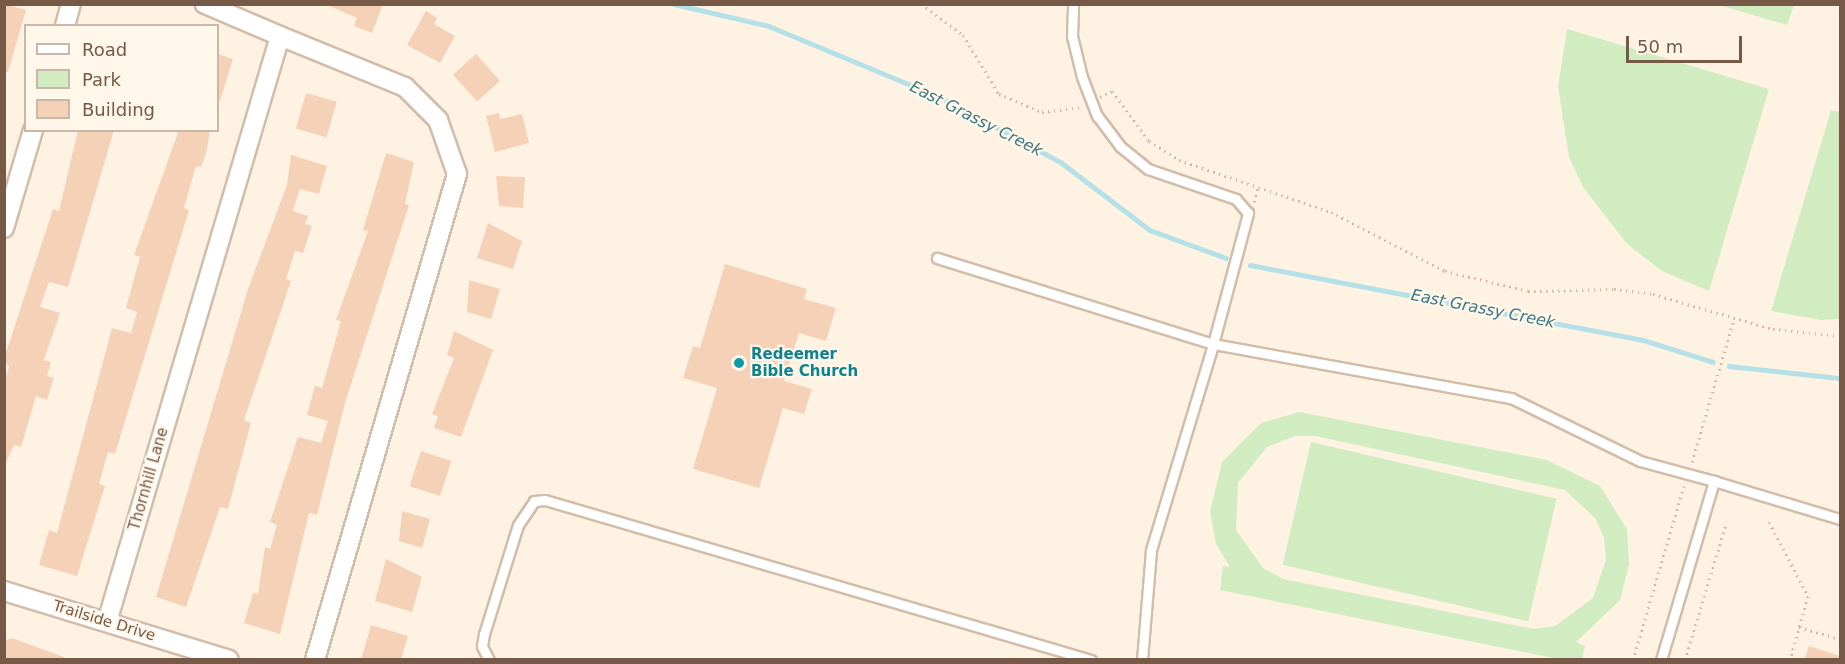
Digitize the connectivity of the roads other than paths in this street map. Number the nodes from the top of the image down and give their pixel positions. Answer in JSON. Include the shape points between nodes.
{"nodes":[{"id":1,"x":71,"y":4,"type":"edge"},
{"id":2,"x":205,"y":4,"type":"edge"},
{"id":3,"x":1073,"y":4,"type":"edge"},
{"id":4,"x":65,"y":24,"type":"edge"},
{"id":5,"x":280,"y":36,"type":"junction"},
{"id":6,"x":32,"y":132,"type":"edge"},
{"id":7,"x":4,"y":228,"type":"edge"},
{"id":8,"x":937,"y":258,"type":"dead end"},
{"id":9,"x":1213,"y":344,"type":"junction"},
{"id":10,"x":1714,"y":481,"type":"junction"},
{"id":11,"x":1840,"y":519,"type":"edge"},
{"id":12,"x":4,"y":591,"type":"edge"},
{"id":13,"x":107,"y":622,"type":"junction"},
{"id":14,"x":229,"y":660,"type":"edge"},
{"id":15,"x":315,"y":660,"type":"edge"},
{"id":16,"x":489,"y":660,"type":"edge"},
{"id":17,"x":1091,"y":660,"type":"edge"},
{"id":18,"x":1142,"y":660,"type":"edge"},
{"id":19,"x":1661,"y":660,"type":"edge"}],
"edges":[{"from":1,"to":4,"type":"street"},
{"from":2,"to":5,"type":"street"},
{"from":3,"to":9,"type":"lane","via":[[1072,36],[1091,102],[1120,146],[1148,169],[1236,199],[1248,213]]},
{"from":5,"to":13,"type":"street","name":"Thornhill Lane"},
{"from":5,"to":15,"type":"street","via":[[405,87],[438,120],[457,174]]},
{"from":6,"to":7,"type":"street"},
{"from":8,"to":9,"type":"lane"},
{"from":9,"to":10,"type":"lane","via":[[1511,398],[1640,462]]},
{"from":9,"to":18,"type":"lane","via":[[1151,550]]},
{"from":10,"to":11,"type":"lane"},
{"from":10,"to":19,"type":"lane"},
{"from":12,"to":13,"type":"street","name":"Trailside Drive"},
{"from":13,"to":14,"type":"street","name":"Trailside Drive"},
{"from":16,"to":17,"type":"lane","via":[[482,646],[484,634],[518,525],[534,501],[545,500]]}]}
